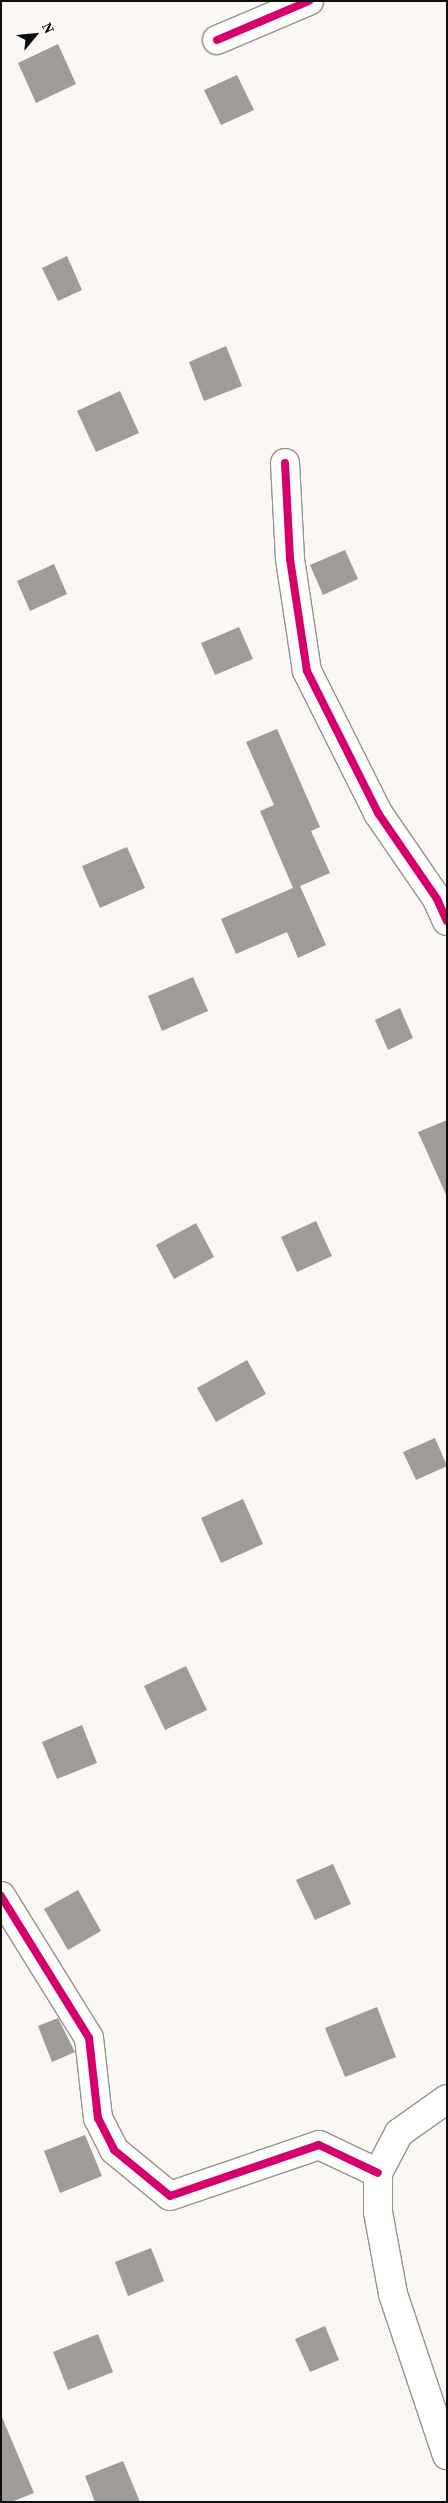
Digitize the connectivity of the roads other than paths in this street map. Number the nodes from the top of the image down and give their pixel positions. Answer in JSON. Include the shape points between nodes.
{"nodes":[{"id":1,"x":309,"y":1,"type":"edge"},
{"id":2,"x":217,"y":40,"type":"dead end"},
{"id":3,"x":285,"y":462,"type":"dead end"},
{"id":4,"x":447,"y":921,"type":"edge"},
{"id":5,"x":1,"y":1896,"type":"edge"},
{"id":6,"x":447,"y":2099,"type":"edge"},
{"id":7,"x":378,"y":2173,"type":"junction"},
{"id":8,"x":447,"y":2455,"type":"edge"}],
"edges":[{"from":1,"to":2,"type":"street"},
{"from":3,"to":4,"type":"street","via":[[290,559],[307,671],[378,814],[437,899]]},
{"from":5,"to":7,"type":"street","via":[[90,2038],[98,2118],[114,2150],[170,2196],[319,2145]]},
{"from":6,"to":7,"type":"street","via":[[399,2133]]},
{"from":7,"to":8,"type":"street","via":[[378,2212],[393,2294]]}]}
